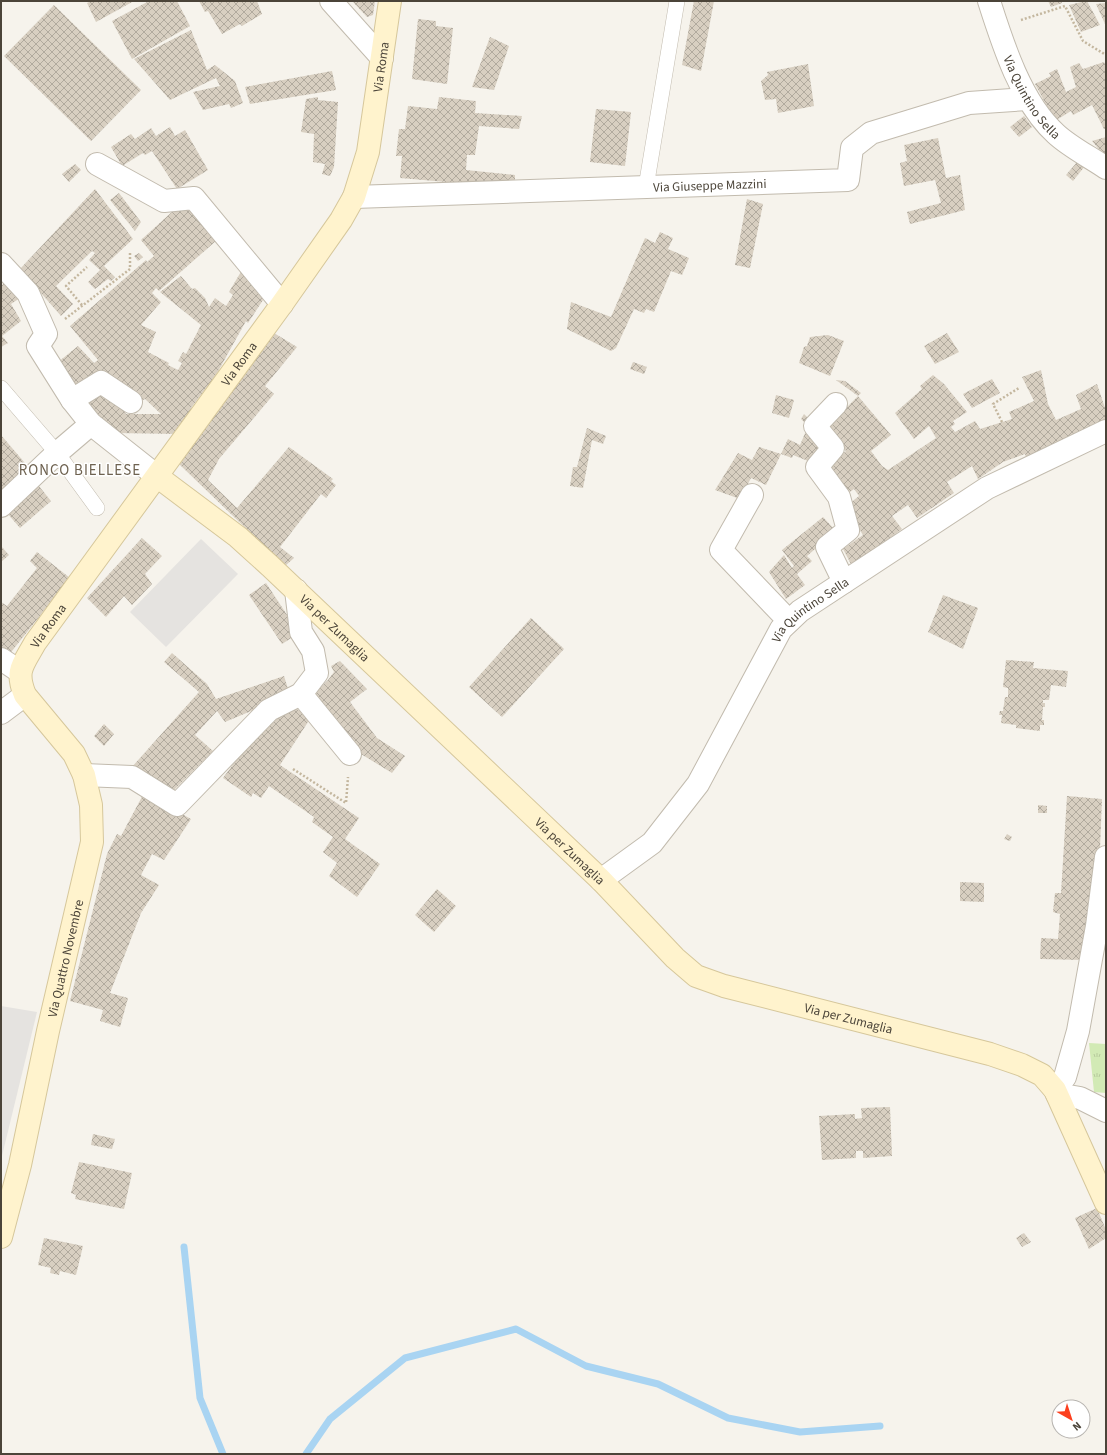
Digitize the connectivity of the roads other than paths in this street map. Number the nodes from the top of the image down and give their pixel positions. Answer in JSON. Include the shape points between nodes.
{"nodes":[{"id":1,"x":331,"y":1,"type":"edge"},
{"id":2,"x":390,"y":1,"type":"edge"},
{"id":3,"x":677,"y":1,"type":"edge"},
{"id":4,"x":989,"y":1,"type":"edge"},
{"id":5,"x":382,"y":58,"type":"junction"},
{"id":6,"x":1027,"y":99,"type":"junction"},
{"id":7,"x":97,"y":164,"type":"dead end"},
{"id":8,"x":1106,"y":168,"type":"edge"},
{"id":9,"x":646,"y":187,"type":"junction"},
{"id":10,"x":354,"y":197,"type":"junction"},
{"id":11,"x":1,"y":264,"type":"edge"},
{"id":12,"x":282,"y":304,"type":"junction"},
{"id":13,"x":1,"y":388,"type":"edge"},
{"id":14,"x":72,"y":400,"type":"junction"},
{"id":15,"x":131,"y":402,"type":"dead end"},
{"id":16,"x":836,"y":404,"type":"dead end"},
{"id":17,"x":91,"y":424,"type":"junction"},
{"id":18,"x":1106,"y":431,"type":"edge"},
{"id":19,"x":57,"y":453,"type":"junction"},
{"id":20,"x":158,"y":477,"type":"junction"},
{"id":21,"x":752,"y":495,"type":"dead end"},
{"id":22,"x":1,"y":506,"type":"edge"},
{"id":23,"x":97,"y":508,"type":"dead end"},
{"id":24,"x":844,"y":582,"type":"junction"},
{"id":25,"x":296,"y":590,"type":"junction"},
{"id":26,"x":790,"y":621,"type":"junction"},
{"id":27,"x":1,"y":659,"type":"edge"},
{"id":28,"x":20,"y":671,"type":"junction"},
{"id":29,"x":301,"y":694,"type":"junction"},
{"id":30,"x":25,"y":696,"type":"junction"},
{"id":31,"x":1,"y":713,"type":"edge"},
{"id":32,"x":350,"y":754,"type":"road end"},
{"id":33,"x":84,"y":775,"type":"junction"},
{"id":34,"x":1106,"y":857,"type":"edge"},
{"id":35,"x":601,"y":880,"type":"junction"},
{"id":36,"x":1056,"y":1092,"type":"junction"},
{"id":37,"x":1106,"y":1112,"type":"edge"},
{"id":38,"x":1106,"y":1203,"type":"edge"},
{"id":39,"x":1,"y":1238,"type":"edge"}],
"edges":[{"from":1,"to":5,"type":"street"},
{"from":2,"to":5,"type":"street","name":"Via Roma"},
{"from":3,"to":9,"type":"lane"},
{"from":4,"to":6,"type":"street","name":"Via Quintino Sella"},
{"from":5,"to":10,"type":"street","name":"Via Roma","via":[[368,152]]},
{"from":6,"to":8,"type":"street","name":"Via Quintino Sella","via":[[1056,134]]},
{"from":6,"to":9,"type":"street","name":"Via Giuseppe Mazzini","via":[[969,103],[871,133],[852,148],[848,180]]},
{"from":7,"to":12,"type":"street","via":[[164,201],[194,198]]},
{"from":9,"to":10,"type":"street","name":"Via Giuseppe Mazzini"},
{"from":10,"to":12,"type":"street","name":"Via Roma","via":[[341,220]]},
{"from":11,"to":14,"type":"street","via":[[28,293],[46,334],[38,346]]},
{"from":12,"to":20,"type":"street","name":"Via Roma"},
{"from":13,"to":19,"type":"lane"},
{"from":14,"to":15,"type":"street","via":[[101,382]]},
{"from":14,"to":17,"type":"street"},
{"from":16,"to":24,"type":"street","via":[[815,426],[833,448],[817,467],[838,497],[848,530],[827,547]]},
{"from":17,"to":19,"type":"street"},
{"from":17,"to":20,"type":"street"},
{"from":18,"to":24,"type":"street","name":"Via Quintino Sella","via":[[986,488]]},
{"from":19,"to":22,"type":"street"},
{"from":19,"to":23,"type":"lane"},
{"from":20,"to":25,"type":"street","name":"Via per Zumaglia","via":[[238,537]]},
{"from":20,"to":28,"type":"street","name":"Via Roma","via":[[35,643]]},
{"from":21,"to":26,"type":"street","via":[[721,550]]},
{"from":24,"to":26,"type":"street","name":"Via Quintino Sella","via":[[800,611]]},
{"from":25,"to":29,"type":"street","via":[[301,632],[313,651],[318,673]]},
{"from":25,"to":35,"type":"street","name":"Via per Zumaglia"},
{"from":26,"to":35,"type":"street","name":"Via Quintino Sella","via":[[781,629],[698,784],[652,843]]},
{"from":27,"to":28,"type":"street"},
{"from":28,"to":30,"type":"street"},
{"from":29,"to":32,"type":"street"},
{"from":29,"to":33,"type":"street","via":[[269,710],[177,804],[132,777]]},
{"from":30,"to":31,"type":"street"},
{"from":30,"to":33,"type":"street","name":"Via Quattro Novembre","via":[[74,754]]},
{"from":33,"to":39,"type":"street","name":"Via Quattro Novembre","via":[[90,805],[92,842]]},
{"from":34,"to":36,"type":"street","via":[[1098,926],[1078,1031],[1065,1077]]},
{"from":35,"to":36,"type":"street","name":"Via per Zumaglia","via":[[674,958],[696,976],[724,986],[990,1054],[1042,1075]]},
{"from":36,"to":37,"type":"street","via":[[1080,1098]]},
{"from":36,"to":38,"type":"street","name":"Via per Zumaglia"}]}
